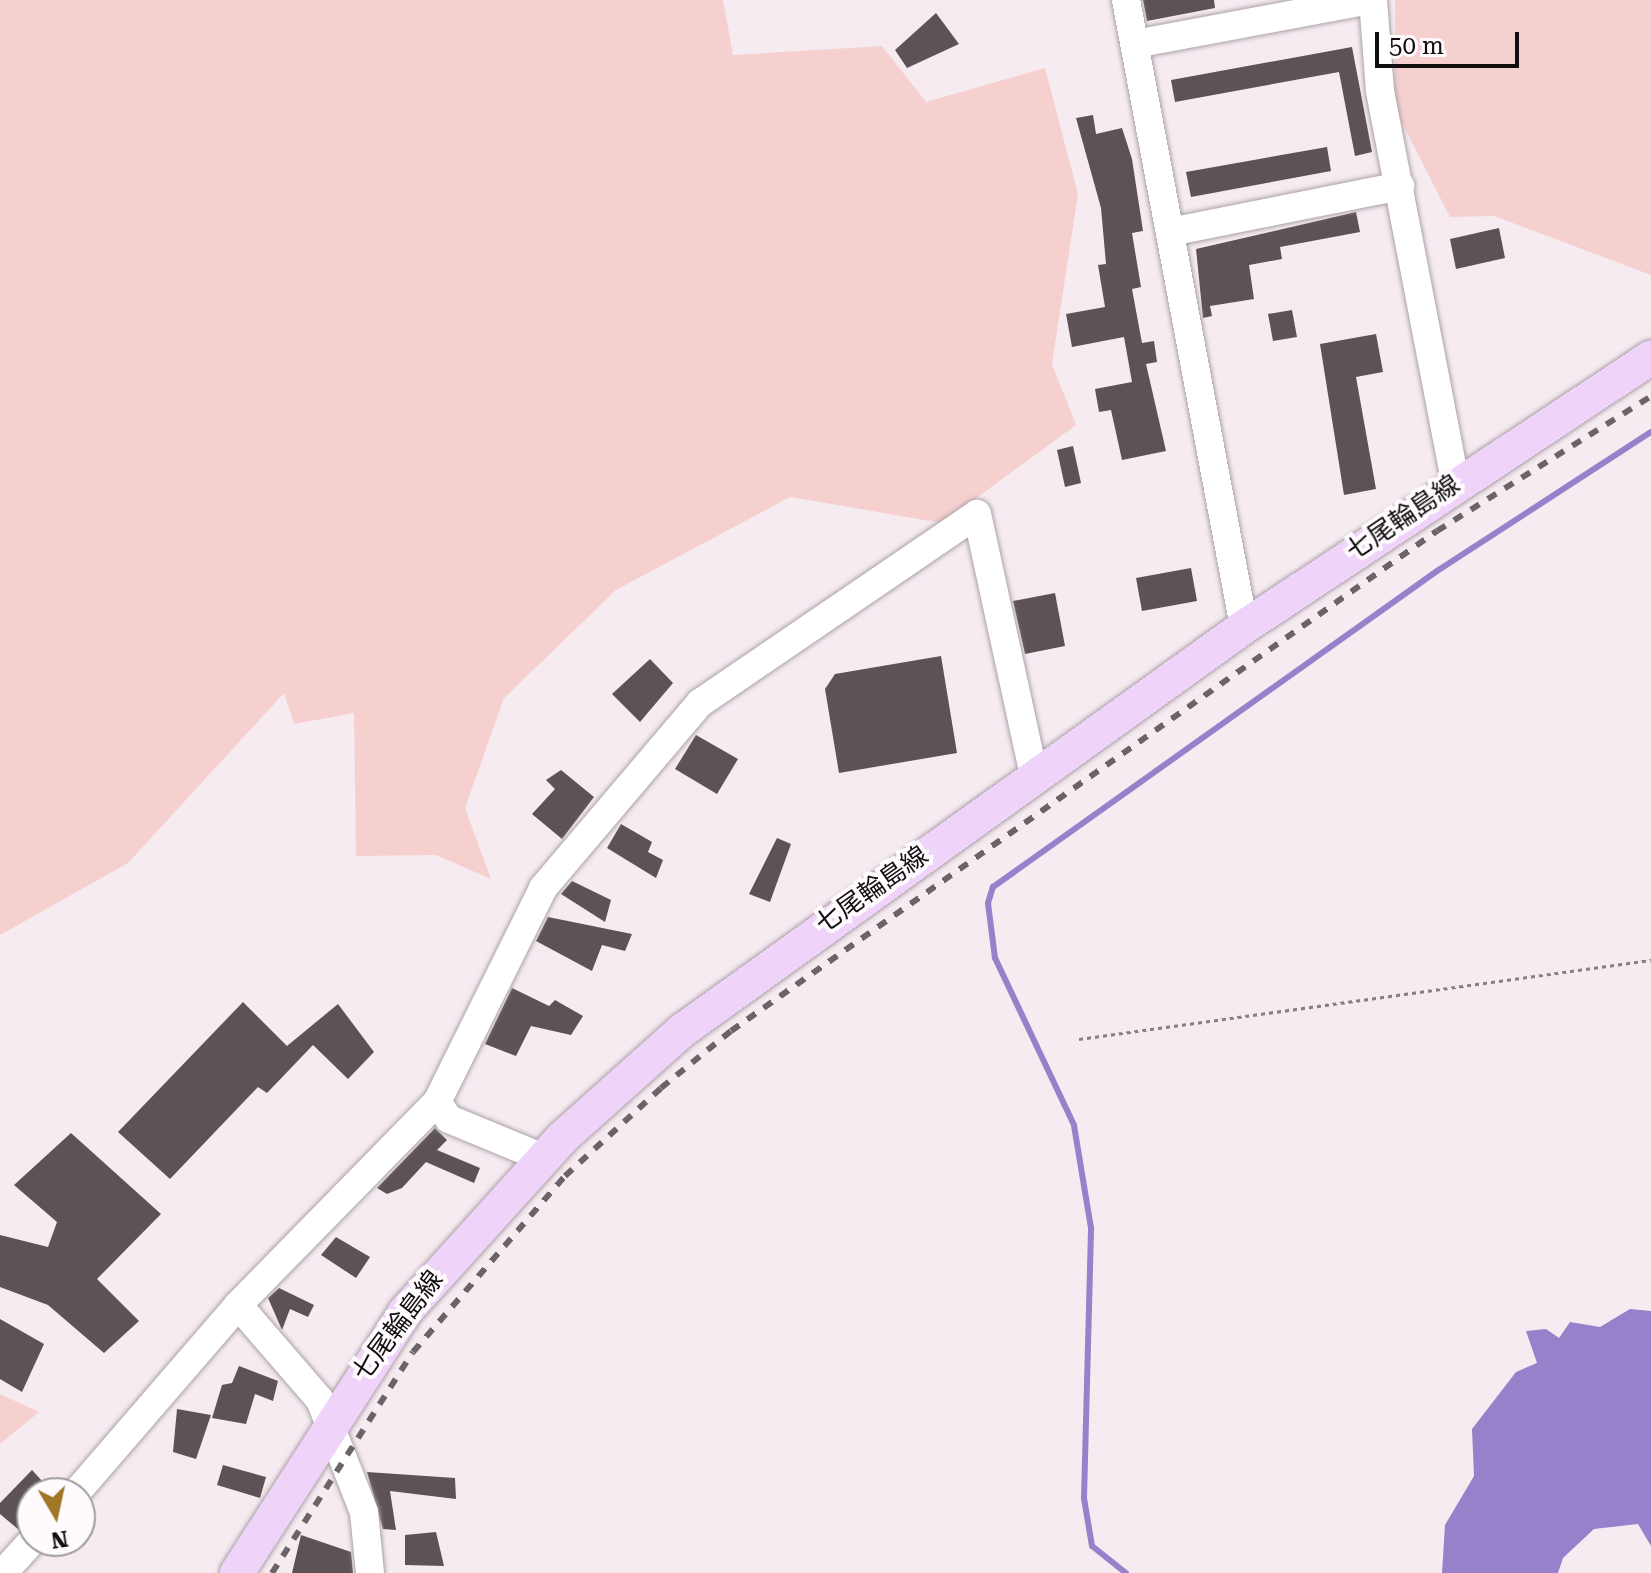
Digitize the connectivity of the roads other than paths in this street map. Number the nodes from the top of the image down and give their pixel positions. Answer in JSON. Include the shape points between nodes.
{"nodes":[{"id":1,"x":1126,"y":0,"type":"edge"},
{"id":2,"x":1372,"y":0,"type":"edge"},
{"id":3,"x":1135,"y":44,"type":"junction"},
{"id":4,"x":1400,"y":186,"type":"junction"},
{"id":5,"x":1170,"y":232,"type":"junction"},
{"id":6,"x":1651,"y":358,"type":"edge"},
{"id":7,"x":1455,"y":481,"type":"junction"},
{"id":8,"x":1244,"y":627,"type":"junction"},
{"id":9,"x":1034,"y":775,"type":"junction"},
{"id":10,"x":437,"y":1102,"type":"junction"},
{"id":11,"x":543,"y":1158,"type":"junction"},
{"id":12,"x":238,"y":1305,"type":"junction"},
{"id":13,"x":326,"y":1425,"type":"junction"},
{"id":14,"x":90,"y":1477,"type":"edge"},
{"id":15,"x":18,"y":1557,"type":"edge"},
{"id":16,"x":3,"y":1573,"type":"edge"},
{"id":17,"x":237,"y":1573,"type":"edge"},
{"id":18,"x":370,"y":1573,"type":"edge"}],
"edges":[{"from":1,"to":3,"type":"street"},
{"from":2,"to":3,"type":"street"},
{"from":2,"to":4,"type":"street","via":[[1380,91]]},
{"from":3,"to":5,"type":"street"},
{"from":4,"to":5,"type":"street"},
{"from":4,"to":7,"type":"street"},
{"from":5,"to":8,"type":"street"},
{"from":6,"to":7,"type":"main road","name":"七尾輪島線"},
{"from":7,"to":8,"type":"main road","name":"七尾輪島線"},
{"from":8,"to":9,"type":"main road","name":"七尾輪島線"},
{"from":9,"to":10,"type":"street","via":[[977,514],[700,703],[543,888]]},
{"from":9,"to":11,"type":"main road","name":"七尾輪島線","via":[[695,1020]]},
{"from":10,"to":11,"type":"street","via":[[449,1119]]},
{"from":10,"to":12,"type":"street"},
{"from":11,"to":13,"type":"main road","name":"七尾輪島線","via":[[405,1312]]},
{"from":12,"to":13,"type":"street","via":[[320,1400]]},
{"from":12,"to":14,"type":"street"},
{"from":13,"to":17,"type":"main road","name":"七尾輪島線"},
{"from":13,"to":18,"type":"street","via":[[364,1512]]},
{"from":15,"to":16,"type":"street"}]}
